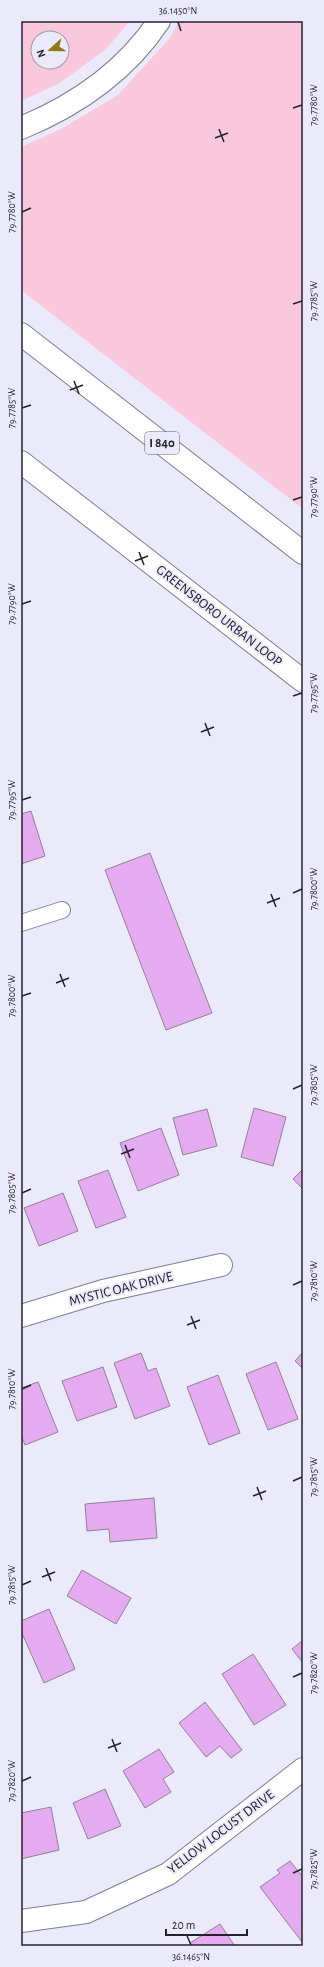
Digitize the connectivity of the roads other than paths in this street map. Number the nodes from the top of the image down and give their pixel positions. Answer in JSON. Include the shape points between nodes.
{"nodes":[{"id":1,"x":159,"y":21,"type":"edge"},
{"id":2,"x":21,"y":128,"type":"edge"},
{"id":3,"x":21,"y":334,"type":"edge"},
{"id":4,"x":21,"y":462,"type":"edge"},
{"id":5,"x":303,"y":552,"type":"edge"},
{"id":6,"x":303,"y":681,"type":"edge"},
{"id":7,"x":62,"y":910,"type":"dead end"},
{"id":8,"x":21,"y":923,"type":"edge"},
{"id":9,"x":221,"y":1265,"type":"dead end"},
{"id":10,"x":21,"y":1316,"type":"edge"},
{"id":11,"x":303,"y":1769,"type":"edge"},
{"id":12,"x":21,"y":1921,"type":"edge"}],
"edges":[{"from":1,"to":2,"type":"main road","via":[[128,60],[104,82],[49,117]]},
{"from":3,"to":5,"type":"main road","number":"I 840"},
{"from":4,"to":6,"type":"main road","name":"GREENSBORO URBAN LOOP"},
{"from":7,"to":8,"type":"lane"},
{"from":9,"to":10,"type":"main road","name":"MYSTIC OAK DRIVE","via":[[103,1291]]},
{"from":11,"to":12,"type":"main road","name":"YELLOW LOCUST DRIVE","via":[[168,1874],[86,1912]]}]}
